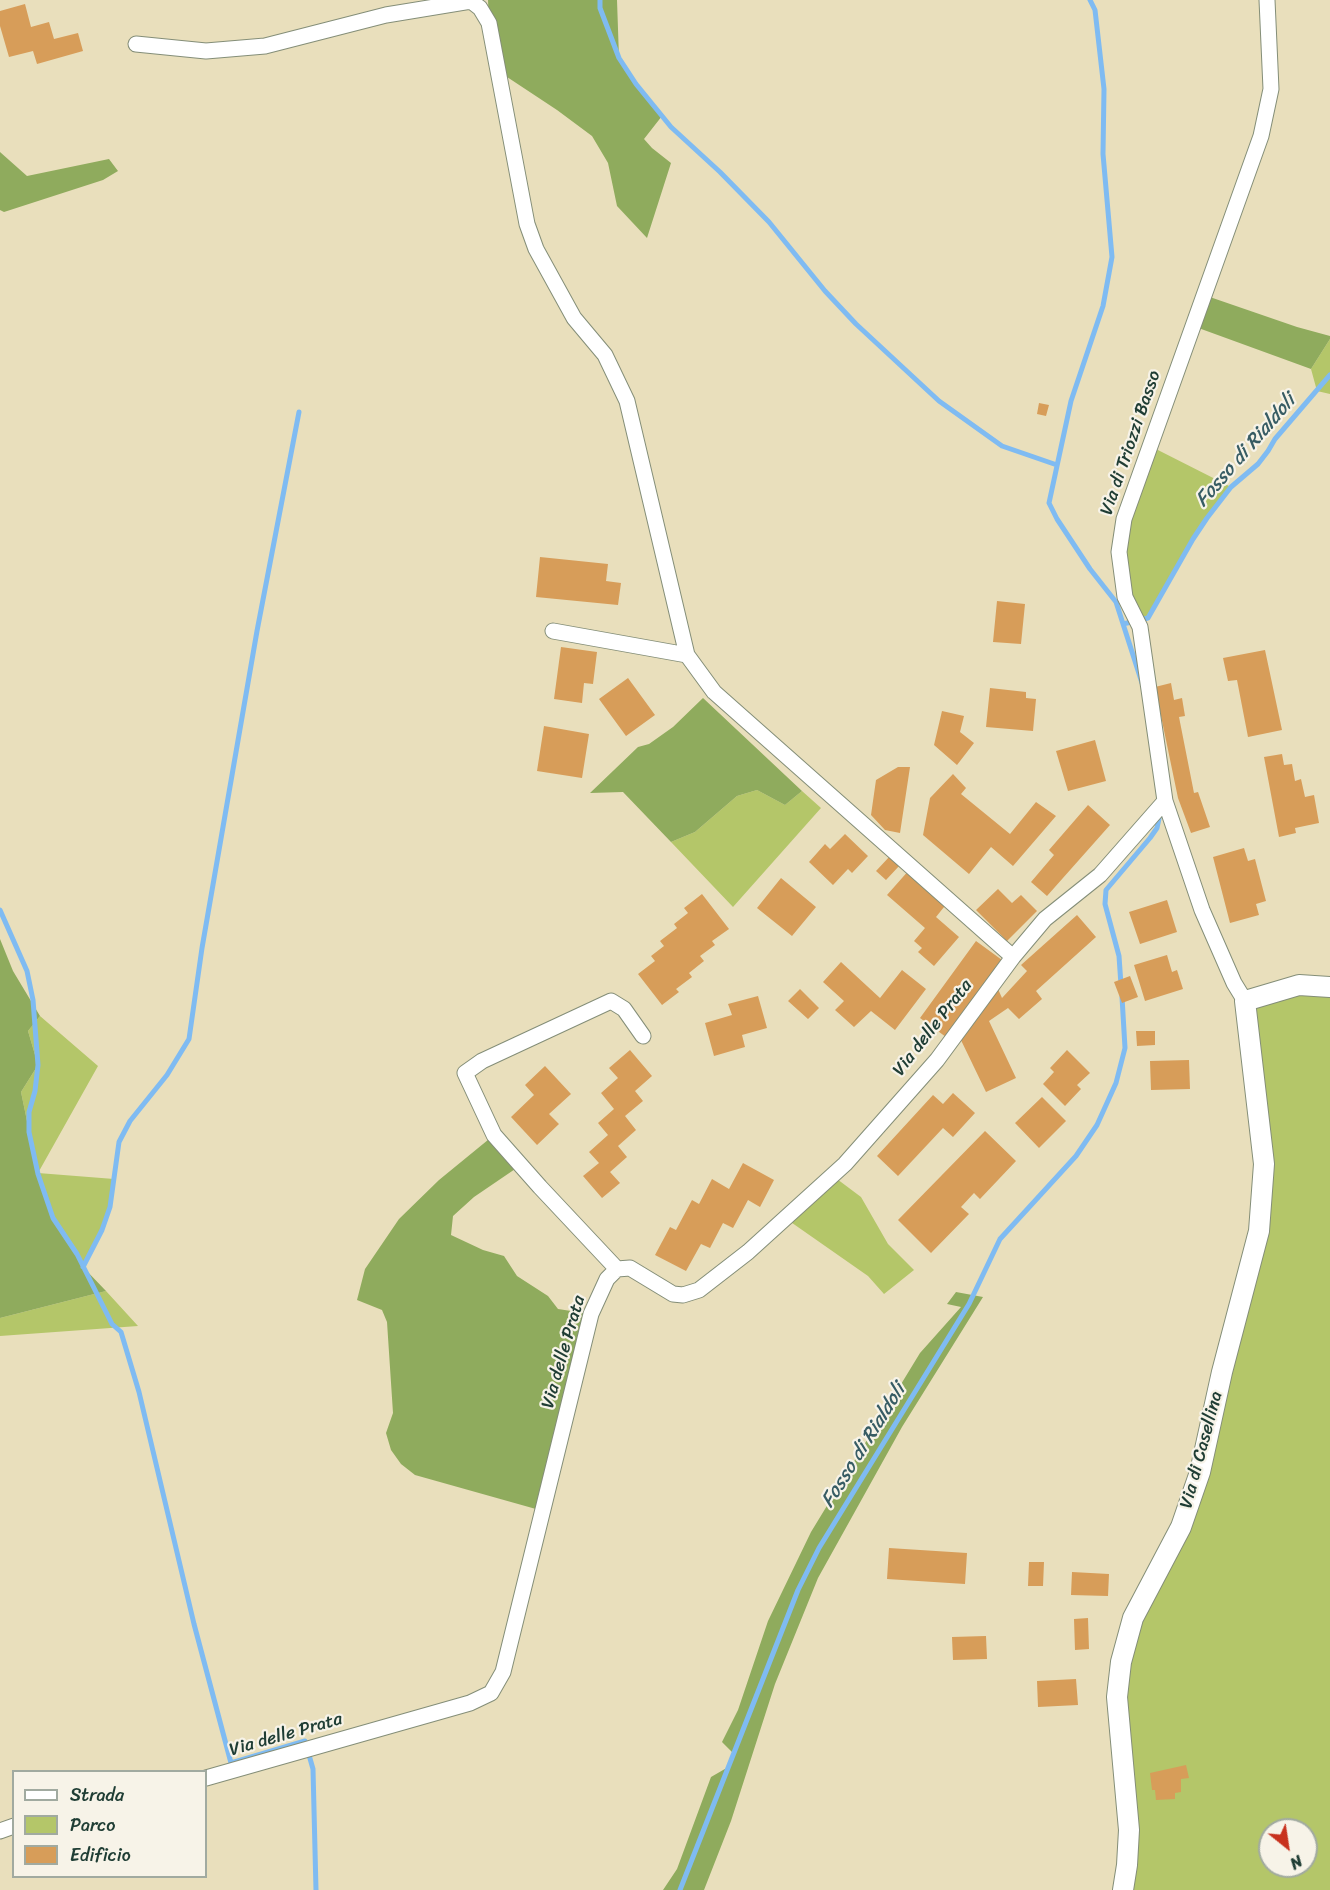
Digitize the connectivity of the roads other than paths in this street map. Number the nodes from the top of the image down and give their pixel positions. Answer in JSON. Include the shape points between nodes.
{"nodes":[{"id":1,"x":1268,"y":0,"type":"edge"},
{"id":2,"x":136,"y":44,"type":"dead end"},
{"id":3,"x":553,"y":631,"type":"dead end"},
{"id":4,"x":687,"y":656,"type":"junction"},
{"id":5,"x":1165,"y":801,"type":"junction"},
{"id":6,"x":1013,"y":957,"type":"junction"},
{"id":7,"x":1330,"y":987,"type":"edge"},
{"id":8,"x":1245,"y":1001,"type":"junction"},
{"id":9,"x":643,"y":1036,"type":"dead end"},
{"id":10,"x":617,"y":1269,"type":"junction"},
{"id":11,"x":207,"y":1778,"type":"edge"},
{"id":12,"x":1123,"y":1890,"type":"edge"}],
"edges":[{"from":1,"to":5,"type":"street","name":"Via di Triozzi Basso","via":[[1271,89],[1261,136],[1124,519],[1119,552],[1125,597],[1140,627]]},
{"from":2,"to":4,"type":"street","via":[[206,51],[265,46],[386,15],[471,1],[480,8],[489,23],[527,224],[536,249],[574,318],[604,356],[627,401]]},
{"from":3,"to":4,"type":"street"},
{"from":4,"to":6,"type":"street","via":[[714,692]]},
{"from":5,"to":6,"type":"street","name":"Via delle Prata","via":[[1100,875],[1045,919]]},
{"from":5,"to":8,"type":"street","name":"Via di Triozzi Basso","via":[[1202,910]]},
{"from":6,"to":10,"type":"street","name":"Via delle Prata","via":[[937,1060],[845,1164],[748,1252],[699,1290],[683,1295],[673,1294],[630,1268]]},
{"from":7,"to":8,"type":"street","via":[[1299,985]]},
{"from":8,"to":12,"type":"street","name":"Via di Casellina","via":[[1264,1164],[1259,1231],[1200,1472],[1181,1527],[1132,1618],[1121,1662],[1117,1697],[1129,1830]]},
{"from":9,"to":10,"type":"street","via":[[624,1009],[611,1001],[482,1061],[465,1073],[494,1135]]},
{"from":10,"to":11,"type":"street","name":"Via delle Prata","via":[[607,1279],[591,1314],[503,1671],[491,1693],[470,1703]]}]}
